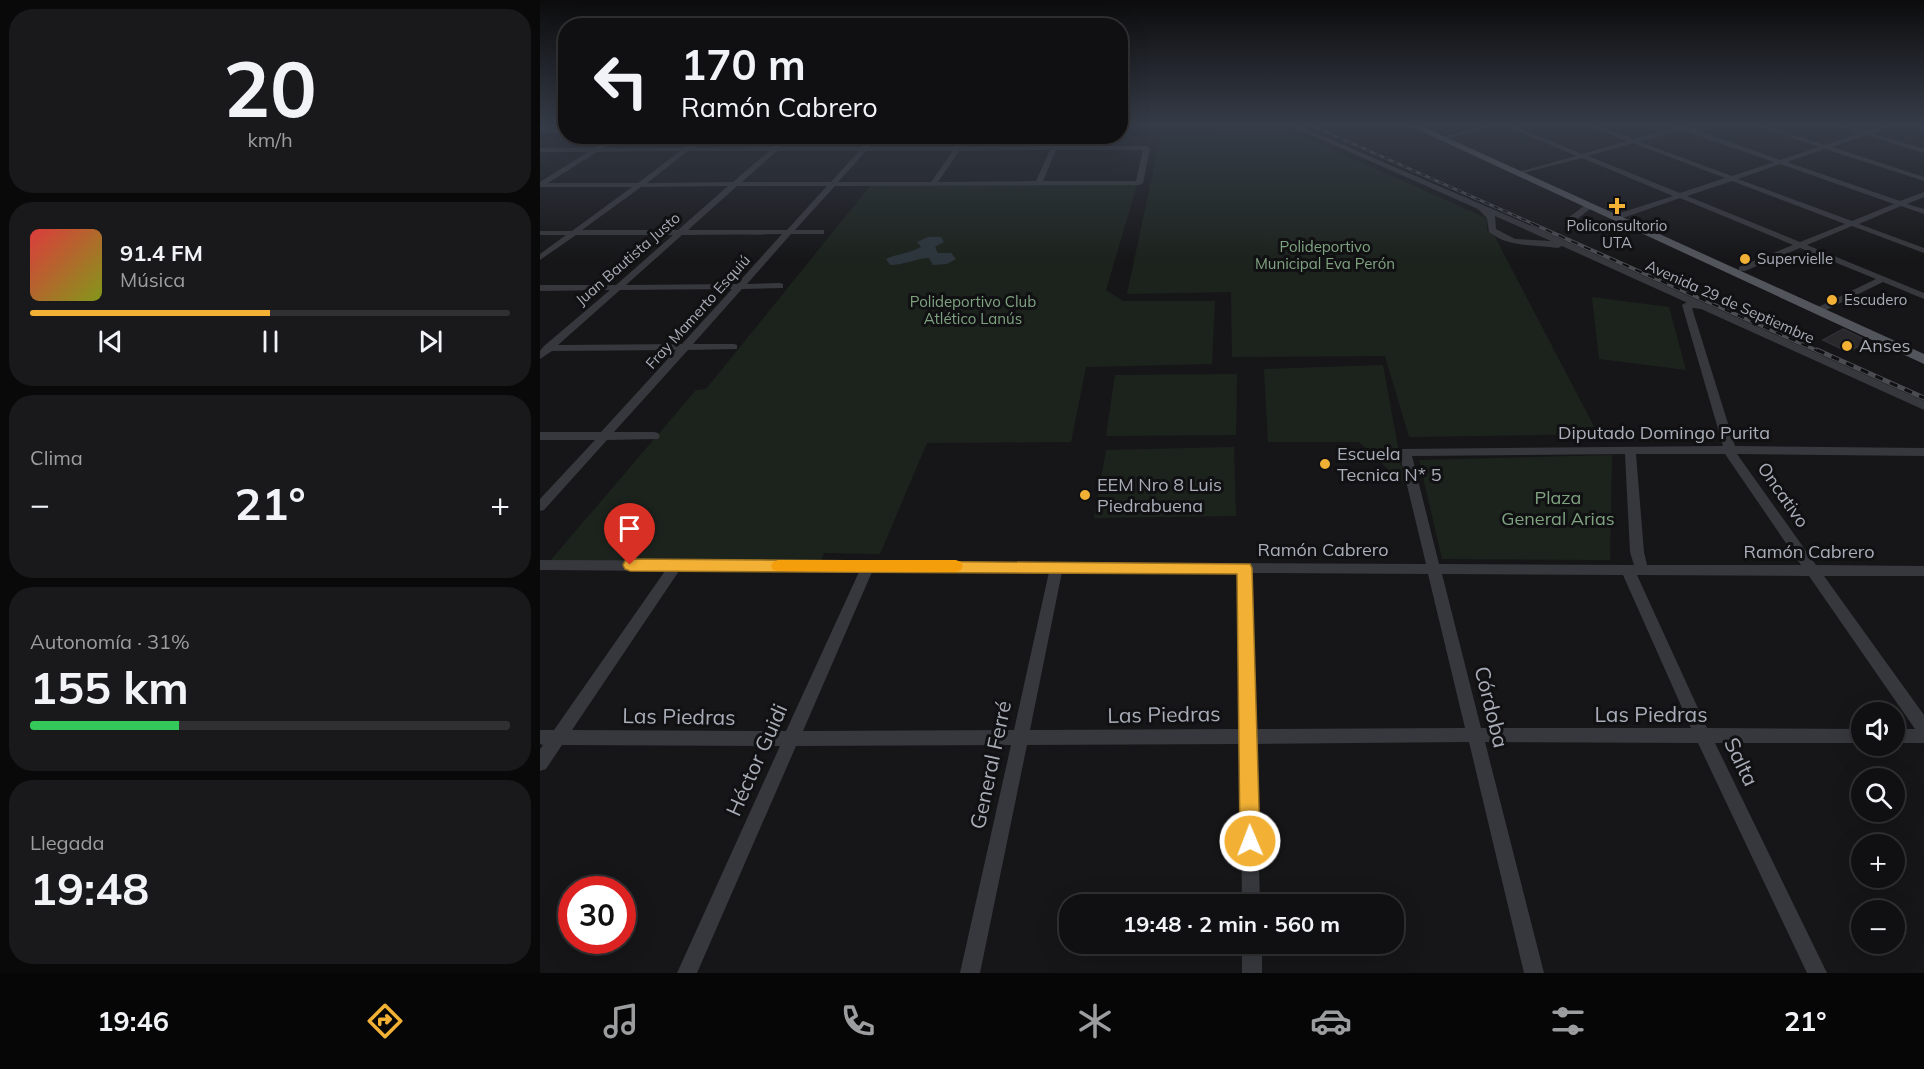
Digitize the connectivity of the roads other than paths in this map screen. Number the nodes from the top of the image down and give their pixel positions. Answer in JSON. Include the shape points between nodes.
{"nodes":[{"id":1,"x":560,"y":170,"type":"edge"},
{"id":2,"x":659,"y":170,"type":"edge"},
{"id":3,"x":751,"y":170,"type":"edge"},
{"id":4,"x":846,"y":170,"type":"edge"},
{"id":5,"x":942,"y":170,"type":"edge"},
{"id":6,"x":1044,"y":170,"type":"edge"},
{"id":7,"x":1142,"y":170,"type":"edge"},
{"id":8,"x":1391,"y":170,"type":"edge"},
{"id":9,"x":1398,"y":170,"type":"edge"},
{"id":10,"x":1520,"y":170,"type":"edge"},
{"id":11,"x":1530,"y":170,"type":"edge"},
{"id":12,"x":1618,"y":170,"type":"edge"},
{"id":13,"x":1713,"y":170,"type":"edge"},
{"id":14,"x":1756,"y":170,"type":"edge"},
{"id":15,"x":1805,"y":170,"type":"edge"},
{"id":16,"x":1900,"y":170,"type":"edge"},
{"id":17,"x":1524,"y":172,"type":"junction"},
{"id":18,"x":1733,"y":178,"type":"junction"},
{"id":19,"x":1924,"y":178,"type":"edge"},
{"id":20,"x":544,"y":180,"type":"edge"},
{"id":21,"x":640,"y":184,"type":"junction"},
{"id":22,"x":735,"y":184,"type":"junction"},
{"id":23,"x":834,"y":184,"type":"junction"},
{"id":24,"x":933,"y":184,"type":"junction"},
{"id":25,"x":1038,"y":184,"type":"junction"},
{"id":26,"x":540,"y":185,"type":"edge"},
{"id":27,"x":1924,"y":194,"type":"edge"},
{"id":28,"x":1681,"y":196,"type":"junction"},
{"id":29,"x":1900,"y":203,"type":"junction"},
{"id":30,"x":1591,"y":205,"type":"junction"},
{"id":31,"x":1924,"y":212,"type":"edge"},
{"id":32,"x":1620,"y":216,"type":"junction"},
{"id":33,"x":1513,"y":221,"type":"junction"},
{"id":34,"x":1568,"y":222,"type":"dead end"},
{"id":35,"x":1852,"y":223,"type":"junction"},
{"id":36,"x":1492,"y":226,"type":"junction"},
{"id":37,"x":681,"y":232,"type":"junction"},
{"id":38,"x":790,"y":232,"type":"junction"},
{"id":39,"x":821,"y":232,"type":"dead end"},
{"id":40,"x":1538,"y":232,"type":"junction"},
{"id":41,"x":540,"y":233,"type":"edge"},
{"id":42,"x":574,"y":233,"type":"junction"},
{"id":43,"x":1531,"y":242,"type":"junction"},
{"id":44,"x":1800,"y":245,"type":"junction"},
{"id":45,"x":1924,"y":250,"type":"edge"},
{"id":46,"x":540,"y":258,"type":"edge"},
{"id":47,"x":1742,"y":269,"type":"junction"},
{"id":48,"x":1883,"y":279,"type":"junction"},
{"id":49,"x":741,"y":286,"type":"junction"},
{"id":50,"x":780,"y":286,"type":"dead end"},
{"id":51,"x":620,"y":287,"type":"junction"},
{"id":52,"x":540,"y":288,"type":"edge"},
{"id":53,"x":1924,"y":297,"type":"edge"},
{"id":54,"x":1687,"y":305,"type":"junction"},
{"id":55,"x":1703,"y":306,"type":"junction"},
{"id":56,"x":1822,"y":308,"type":"junction"},
{"id":57,"x":687,"y":346,"type":"junction"},
{"id":58,"x":734,"y":347,"type":"dead end"},
{"id":59,"x":545,"y":348,"type":"edge"},
{"id":60,"x":1924,"y":351,"type":"edge"},
{"id":61,"x":540,"y":356,"type":"edge"},
{"id":62,"x":1924,"y":360,"type":"edge"},
{"id":63,"x":1919,"y":404,"type":"edge"},
{"id":64,"x":606,"y":435,"type":"junction"},
{"id":65,"x":540,"y":436,"type":"edge"},
{"id":66,"x":654,"y":436,"type":"dead end"},
{"id":67,"x":1630,"y":450,"type":"junction"},
{"id":68,"x":1729,"y":450,"type":"junction"},
{"id":69,"x":1405,"y":452,"type":"joint"},
{"id":70,"x":1924,"y":452,"type":"edge"},
{"id":71,"x":540,"y":507,"type":"edge"},
{"id":72,"x":540,"y":565,"type":"edge"},
{"id":73,"x":676,"y":565,"type":"junction"},
{"id":74,"x":868,"y":566,"type":"junction"},
{"id":75,"x":1057,"y":566,"type":"junction"},
{"id":76,"x":1433,"y":567,"type":"junction"},
{"id":77,"x":1244,"y":568,"type":"junction"},
{"id":78,"x":1635,"y":570,"type":"junction"},
{"id":79,"x":1812,"y":570,"type":"junction"},
{"id":80,"x":1924,"y":571,"type":"edge"},
{"id":81,"x":1924,"y":728,"type":"edge"},
{"id":82,"x":1248,"y":735,"type":"junction"},
{"id":83,"x":1475,"y":735,"type":"junction"},
{"id":84,"x":1703,"y":736,"type":"junction"},
{"id":85,"x":1851,"y":736,"type":"edge"},
{"id":86,"x":1905,"y":736,"type":"edge"},
{"id":87,"x":1924,"y":736,"type":"edge"},
{"id":88,"x":540,"y":737,"type":"edge"},
{"id":89,"x":558,"y":737,"type":"junction"},
{"id":90,"x":1019,"y":738,"type":"junction"},
{"id":91,"x":790,"y":739,"type":"junction"},
{"id":92,"x":540,"y":763,"type":"edge"},
{"id":93,"x":1251,"y":894,"type":"edge"},
{"id":94,"x":1252,"y":954,"type":"edge"},
{"id":95,"x":687,"y":973,"type":"edge"},
{"id":96,"x":970,"y":973,"type":"edge"},
{"id":97,"x":1252,"y":973,"type":"edge"},
{"id":98,"x":1534,"y":973,"type":"edge"},
{"id":99,"x":1817,"y":973,"type":"edge"}],
"edges":[{"from":1,"to":20,"type":"street"},
{"from":2,"to":21,"type":"street"},
{"from":3,"to":22,"type":"street","name":"Juan Bautista Justo"},
{"from":4,"to":23,"type":"street","name":"Fray Mamerto Esquiú"},
{"from":5,"to":24,"type":"street"},
{"from":6,"to":25,"type":"street"},
{"from":7,"to":25,"type":"street","via":[[1139,183]]},
{"from":8,"to":36,"type":"street","name":"Avenida 29 de Septiembre","via":[[1483,211],[1492,219]]},
{"from":9,"to":33,"type":"street","name":"Avenida 29 de Septiembre"},
{"from":10,"to":17,"type":"main road"},
{"from":11,"to":17,"type":"street"},
{"from":12,"to":28,"type":"street"},
{"from":13,"to":18,"type":"street"},
{"from":14,"to":18,"type":"street"},
{"from":15,"to":29,"type":"street"},
{"from":16,"to":19,"type":"street"},
{"from":17,"to":30,"type":"main road"},
{"from":17,"to":32,"type":"main road"},
{"from":18,"to":28,"type":"street"},
{"from":18,"to":35,"type":"street"},
{"from":20,"to":26,"type":"street"},
{"from":21,"to":22,"type":"street"},
{"from":21,"to":26,"type":"street"},
{"from":21,"to":42,"type":"street"},
{"from":22,"to":23,"type":"street"},
{"from":22,"to":37,"type":"street","name":"Juan Bautista Justo"},
{"from":23,"to":24,"type":"street"},
{"from":23,"to":38,"type":"street","name":"Fray Mamerto Esquiú"},
{"from":24,"to":25,"type":"street"},
{"from":27,"to":29,"type":"street"},
{"from":28,"to":32,"type":"street"},
{"from":28,"to":44,"type":"street"},
{"from":29,"to":31,"type":"street"},
{"from":29,"to":35,"type":"street"},
{"from":30,"to":32,"type":"main road"},
{"from":30,"to":34,"type":"street"},
{"from":32,"to":47,"type":"main road"},
{"from":32,"to":56,"type":"main road"},
{"from":33,"to":36,"type":"street"},
{"from":33,"to":40,"type":"street","name":"Avenida 29 de Septiembre"},
{"from":35,"to":44,"type":"street"},
{"from":35,"to":45,"type":"street"},
{"from":36,"to":43,"type":"street","name":"Avenida 29 de Septiembre","via":[[1495,233],[1511,241]]},
{"from":37,"to":38,"type":"street"},
{"from":37,"to":42,"type":"street"},
{"from":37,"to":51,"type":"street","name":"Juan Bautista Justo"},
{"from":38,"to":39,"type":"street"},
{"from":38,"to":49,"type":"street","name":"Fray Mamerto Esquiú"},
{"from":40,"to":43,"type":"street","via":[[1539,238]]},
{"from":40,"to":55,"type":"street","name":"Avenida 29 de Septiembre"},
{"from":41,"to":42,"type":"street"},
{"from":42,"to":46,"type":"street"},
{"from":43,"to":54,"type":"street","name":"Avenida 29 de Septiembre","via":[[1569,249]]},
{"from":44,"to":47,"type":"street"},
{"from":44,"to":48,"type":"street"},
{"from":47,"to":56,"type":"main road"},
{"from":48,"to":53,"type":"street"},
{"from":48,"to":56,"type":"street"},
{"from":49,"to":50,"type":"street"},
{"from":49,"to":51,"type":"street"},
{"from":49,"to":57,"type":"street","name":"Fray Mamerto Esquiú"},
{"from":51,"to":52,"type":"street"},
{"from":51,"to":59,"type":"street","name":"Juan Bautista Justo"},
{"from":54,"to":55,"type":"street"},
{"from":54,"to":68,"type":"street","name":"Oncativo"},
{"from":55,"to":63,"type":"street","name":"Avenida 29 de Septiembre"},
{"from":56,"to":60,"type":"main road"},
{"from":56,"to":62,"type":"main road"},
{"from":57,"to":58,"type":"street"},
{"from":57,"to":59,"type":"street"},
{"from":57,"to":64,"type":"street","name":"Fray Mamerto Esquiú"},
{"from":59,"to":61,"type":"street","name":"Juan Bautista Justo"},
{"from":64,"to":65,"type":"street"},
{"from":64,"to":66,"type":"street"},
{"from":64,"to":71,"type":"street","name":"Fray Mamerto Esquiú"},
{"from":67,"to":68,"type":"street","name":"Diputado Domingo Purita"},
{"from":67,"to":69,"type":"street","name":"Diputado Domingo Purita"},
{"from":67,"to":78,"type":"street","name":"Salta"},
{"from":68,"to":70,"type":"street","name":"Diputado Domingo Purita"},
{"from":68,"to":79,"type":"street","name":"Oncativo"},
{"from":69,"to":76,"type":"street","name":"Córdoba"},
{"from":72,"to":73,"type":"street"},
{"from":73,"to":74,"type":"street","name":"Ramón Cabrero"},
{"from":73,"to":89,"type":"street"},
{"from":74,"to":75,"type":"street","name":"Ramón Cabrero"},
{"from":74,"to":91,"type":"street","name":"Héctor Guidi"},
{"from":75,"to":77,"type":"street","name":"Ramón Cabrero"},
{"from":75,"to":90,"type":"street","name":"General Ferré"},
{"from":76,"to":77,"type":"street","name":"Ramón Cabrero"},
{"from":76,"to":78,"type":"street","name":"Ramón Cabrero"},
{"from":76,"to":83,"type":"street","name":"Córdoba"},
{"from":77,"to":82,"type":"street"},
{"from":78,"to":79,"type":"street","name":"Ramón Cabrero"},
{"from":78,"to":84,"type":"street","name":"Salta"},
{"from":79,"to":80,"type":"street","name":"Ramón Cabrero"},
{"from":79,"to":81,"type":"street","name":"Oncativo"},
{"from":82,"to":83,"type":"street","name":"Las Piedras"},
{"from":82,"to":90,"type":"street","name":"Las Piedras"},
{"from":82,"to":93,"type":"street"},
{"from":83,"to":84,"type":"street","name":"Las Piedras"},
{"from":83,"to":98,"type":"street","name":"Córdoba"},
{"from":84,"to":85,"type":"street","name":"Las Piedras"},
{"from":84,"to":99,"type":"street","name":"Salta"},
{"from":86,"to":87,"type":"street"},
{"from":88,"to":89,"type":"street","name":"Las Piedras"},
{"from":89,"to":91,"type":"street","name":"Las Piedras"},
{"from":89,"to":92,"type":"street"},
{"from":90,"to":91,"type":"street","name":"Las Piedras"},
{"from":90,"to":96,"type":"street","name":"General Ferré"},
{"from":91,"to":95,"type":"street","name":"Héctor Guidi"},
{"from":94,"to":97,"type":"street"}]}
